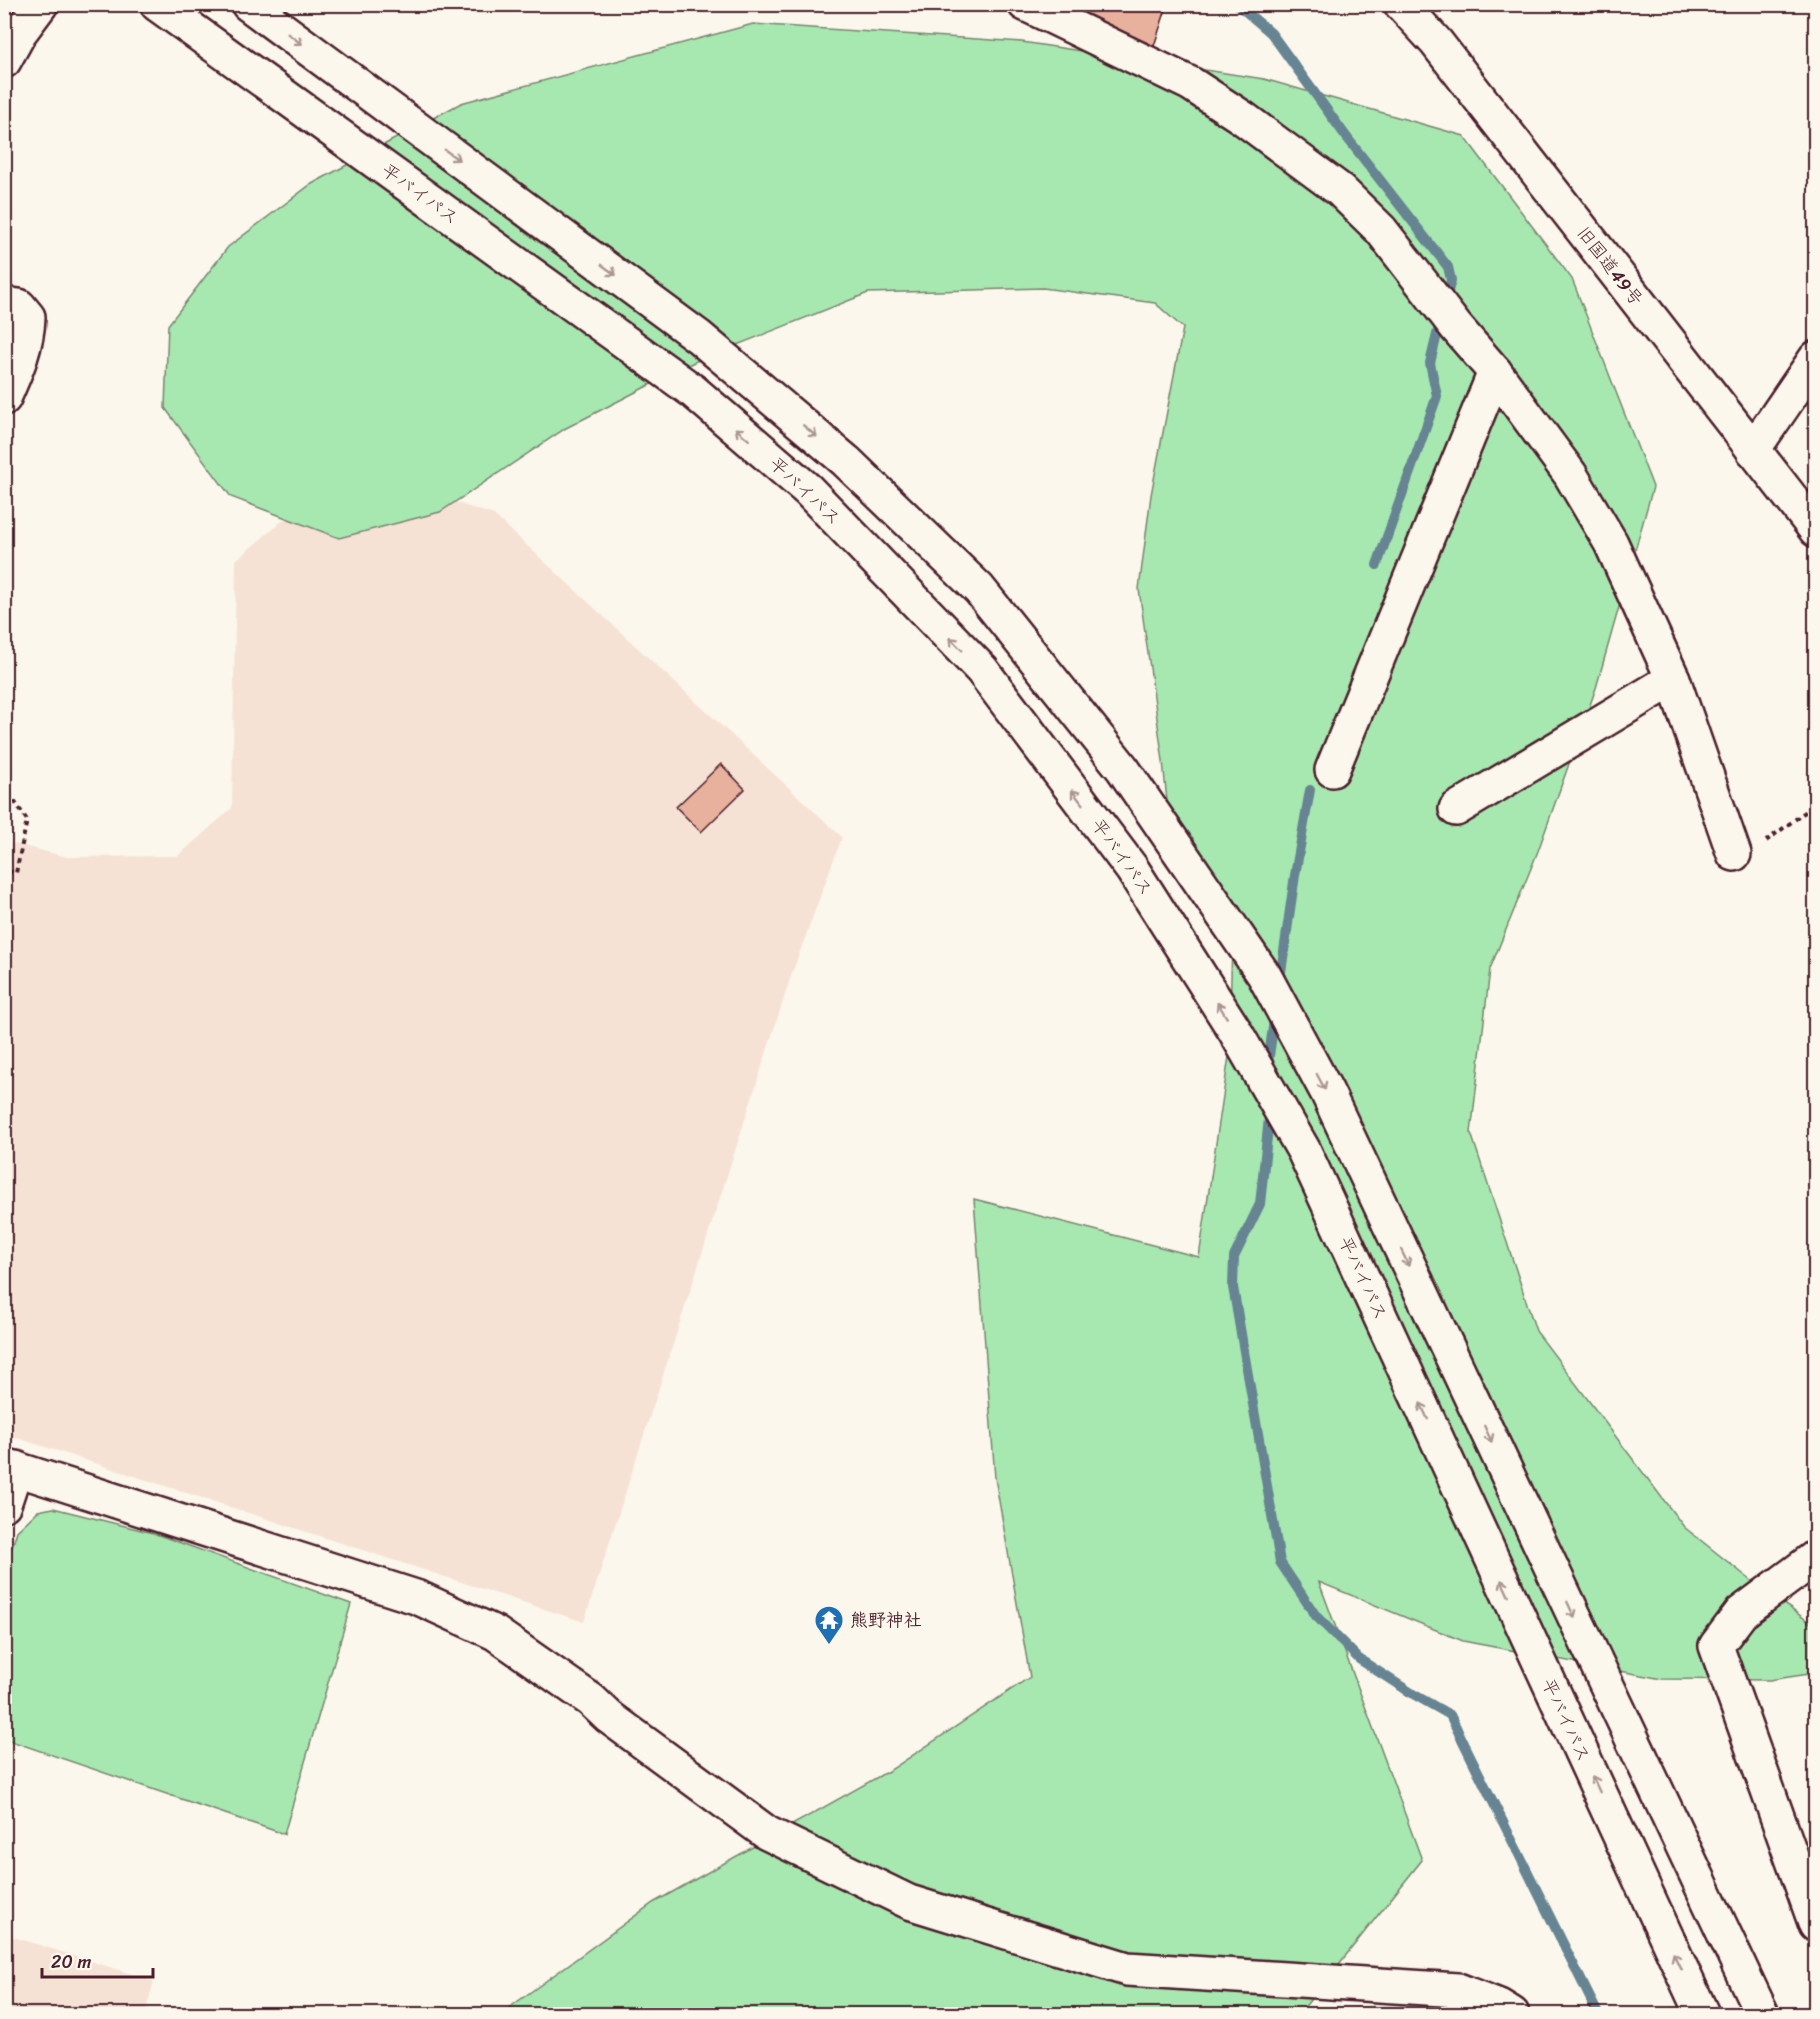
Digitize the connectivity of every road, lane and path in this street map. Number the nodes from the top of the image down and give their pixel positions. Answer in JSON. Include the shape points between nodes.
{"nodes":[{"id":1,"x":40,"y":4,"type":"edge"},
{"id":2,"x":157,"y":4,"type":"edge"},
{"id":3,"x":248,"y":4,"type":"edge"},
{"id":4,"x":1025,"y":4,"type":"edge"},
{"id":5,"x":1401,"y":4,"type":"edge"},
{"id":6,"x":12,"y":28,"type":"edge"},
{"id":7,"x":4,"y":61,"type":"edge"},
{"id":8,"x":4,"y":304,"type":"edge"},
{"id":9,"x":1815,"y":358,"type":"edge"},
{"id":10,"x":1495,"y":372,"type":"junction"},
{"id":11,"x":4,"y":398,"type":"edge"},
{"id":12,"x":1753,"y":450,"type":"junction"},
{"id":13,"x":1815,"y":530,"type":"edge"},
{"id":14,"x":1673,"y":679,"type":"junction"},
{"id":15,"x":1332,"y":770,"type":"dead end"},
{"id":16,"x":4,"y":786,"type":"edge"},
{"id":17,"x":1815,"y":804,"type":"edge"},
{"id":18,"x":1456,"y":809,"type":"dead end"},
{"id":19,"x":1734,"y":854,"type":"joint"},
{"id":20,"x":4,"y":870,"type":"edge"},
{"id":21,"x":10,"y":1467,"type":"edge"},
{"id":22,"x":4,"y":1504,"type":"edge"},
{"id":23,"x":1815,"y":1557,"type":"edge"},
{"id":24,"x":1815,"y":1925,"type":"edge"},
{"id":25,"x":1512,"y":2014,"type":"edge"},
{"id":26,"x":1702,"y":2014,"type":"edge"},
{"id":27,"x":1762,"y":2014,"type":"edge"}],
"edges":[{"from":1,"to":6,"type":"main road"},
{"from":26,"to":2,"type":"main road","name":"平バイパス","one_way":true,"via":[[1304,1150],[1132,869],[981,670],[808,490],[693,392]]},
{"from":3,"to":27,"type":"main road","one_way":true,"via":[[699,337],[846,461],[979,589],[1123,769],[1264,975],[1332,1103]]},
{"from":4,"to":10,"type":"main road","via":[[1191,84],[1340,190],[1381,230]]},
{"from":5,"to":12,"type":"main road","name":"旧国道49号","via":[[1436,42]]},
{"from":6,"to":7,"type":"main road"},
{"from":8,"to":11,"type":"main road","via":[[19,306],[28,318],[23,357]]},
{"from":9,"to":12,"type":"main road"},
{"from":10,"to":14,"type":"main road","via":[[1570,474],[1611,543]]},
{"from":10,"to":15,"type":"main road"},
{"from":12,"to":13,"type":"main road","name":"旧国道49号"},
{"from":14,"to":18,"type":"main road"},
{"from":14,"to":19,"type":"main road"},
{"from":16,"to":20,"type":"path","via":[[27,820],[16,873]]},
{"from":17,"to":19,"type":"path","via":[[1769,839]]},
{"from":21,"to":22,"type":"main road"},
{"from":21,"to":25,"type":"main road","via":[[419,1598],[495,1632],[767,1833],[909,1902],[1127,1969],[1458,1990]]},
{"from":23,"to":24,"type":"main road","via":[[1741,1613],[1716,1646]]}]}
